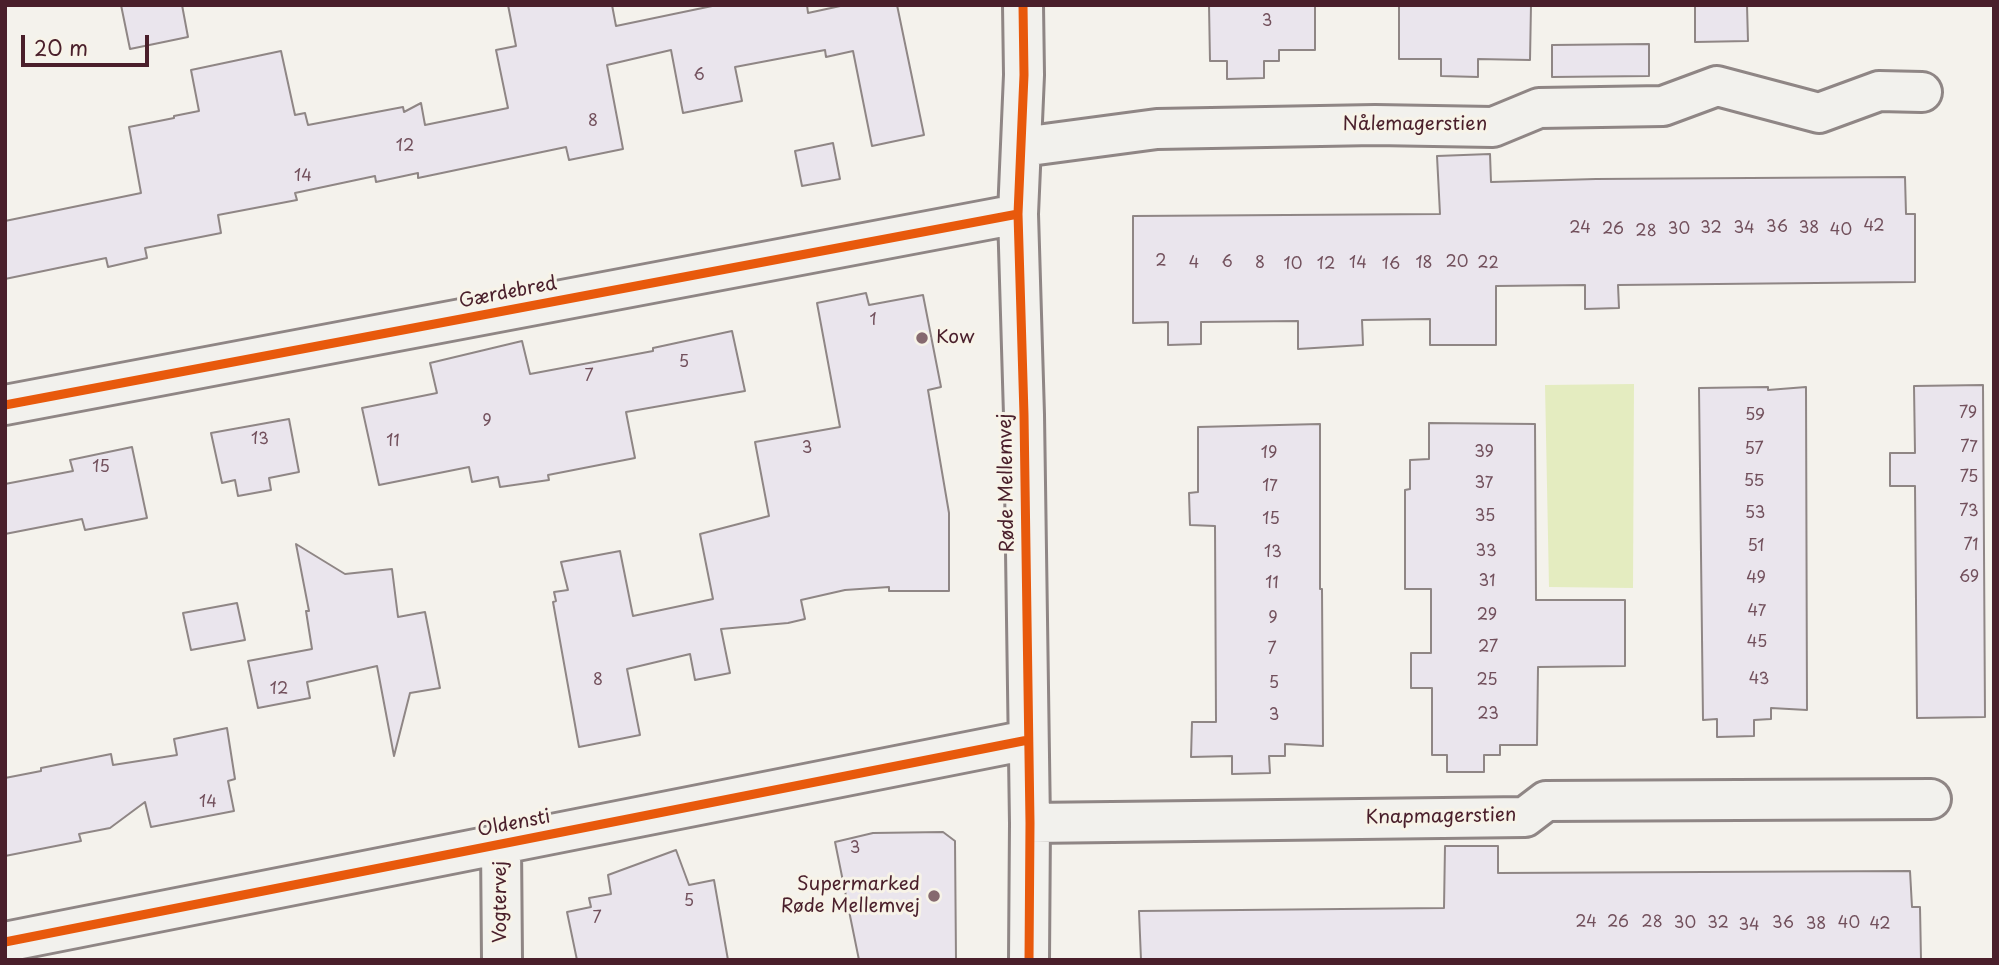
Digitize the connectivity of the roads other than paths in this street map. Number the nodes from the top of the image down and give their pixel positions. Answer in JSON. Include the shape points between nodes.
{"nodes":[{"id":1,"x":1023,"y":5,"type":"edge"},
{"id":2,"x":1922,"y":92,"type":"dead end"},
{"id":3,"x":1022,"y":147,"type":"junction"},
{"id":4,"x":1018,"y":214,"type":"junction"},
{"id":5,"x":5,"y":405,"type":"edge"},
{"id":6,"x":1028,"y":740,"type":"junction"},
{"id":7,"x":1931,"y":799,"type":"dead end"},
{"id":8,"x":1030,"y":823,"type":"junction"},
{"id":9,"x":501,"y":845,"type":"junction"},
{"id":10,"x":5,"y":942,"type":"edge"},
{"id":11,"x":502,"y":960,"type":"edge"},
{"id":12,"x":1029,"y":960,"type":"edge"}],
"edges":[{"from":1,"to":3,"type":"street","name":"Røde Mellemvej"},
{"from":2,"to":3,"type":"street","name":"Nålemagerstien","via":[[1880,91],[1819,113],[1717,86],[1662,106],[1539,108],[1493,127],[1157,129]]},
{"from":3,"to":4,"type":"street","name":"Røde Mellemvej"},
{"from":4,"to":5,"type":"street","name":"Gærdebred"},
{"from":4,"to":6,"type":"street","name":"Røde Mellemvej"},
{"from":6,"to":8,"type":"street","name":"Røde Mellemvej"},
{"from":6,"to":9,"type":"street","name":"Oldensti"},
{"from":7,"to":8,"type":"street","name":"Knapmagerstien","via":[[1546,801],[1525,817]]},
{"from":8,"to":12,"type":"street","name":"Røde Mellemvej"},
{"from":9,"to":10,"type":"street","name":"Oldensti"},
{"from":9,"to":11,"type":"street","name":"Vogtervej"}]}
